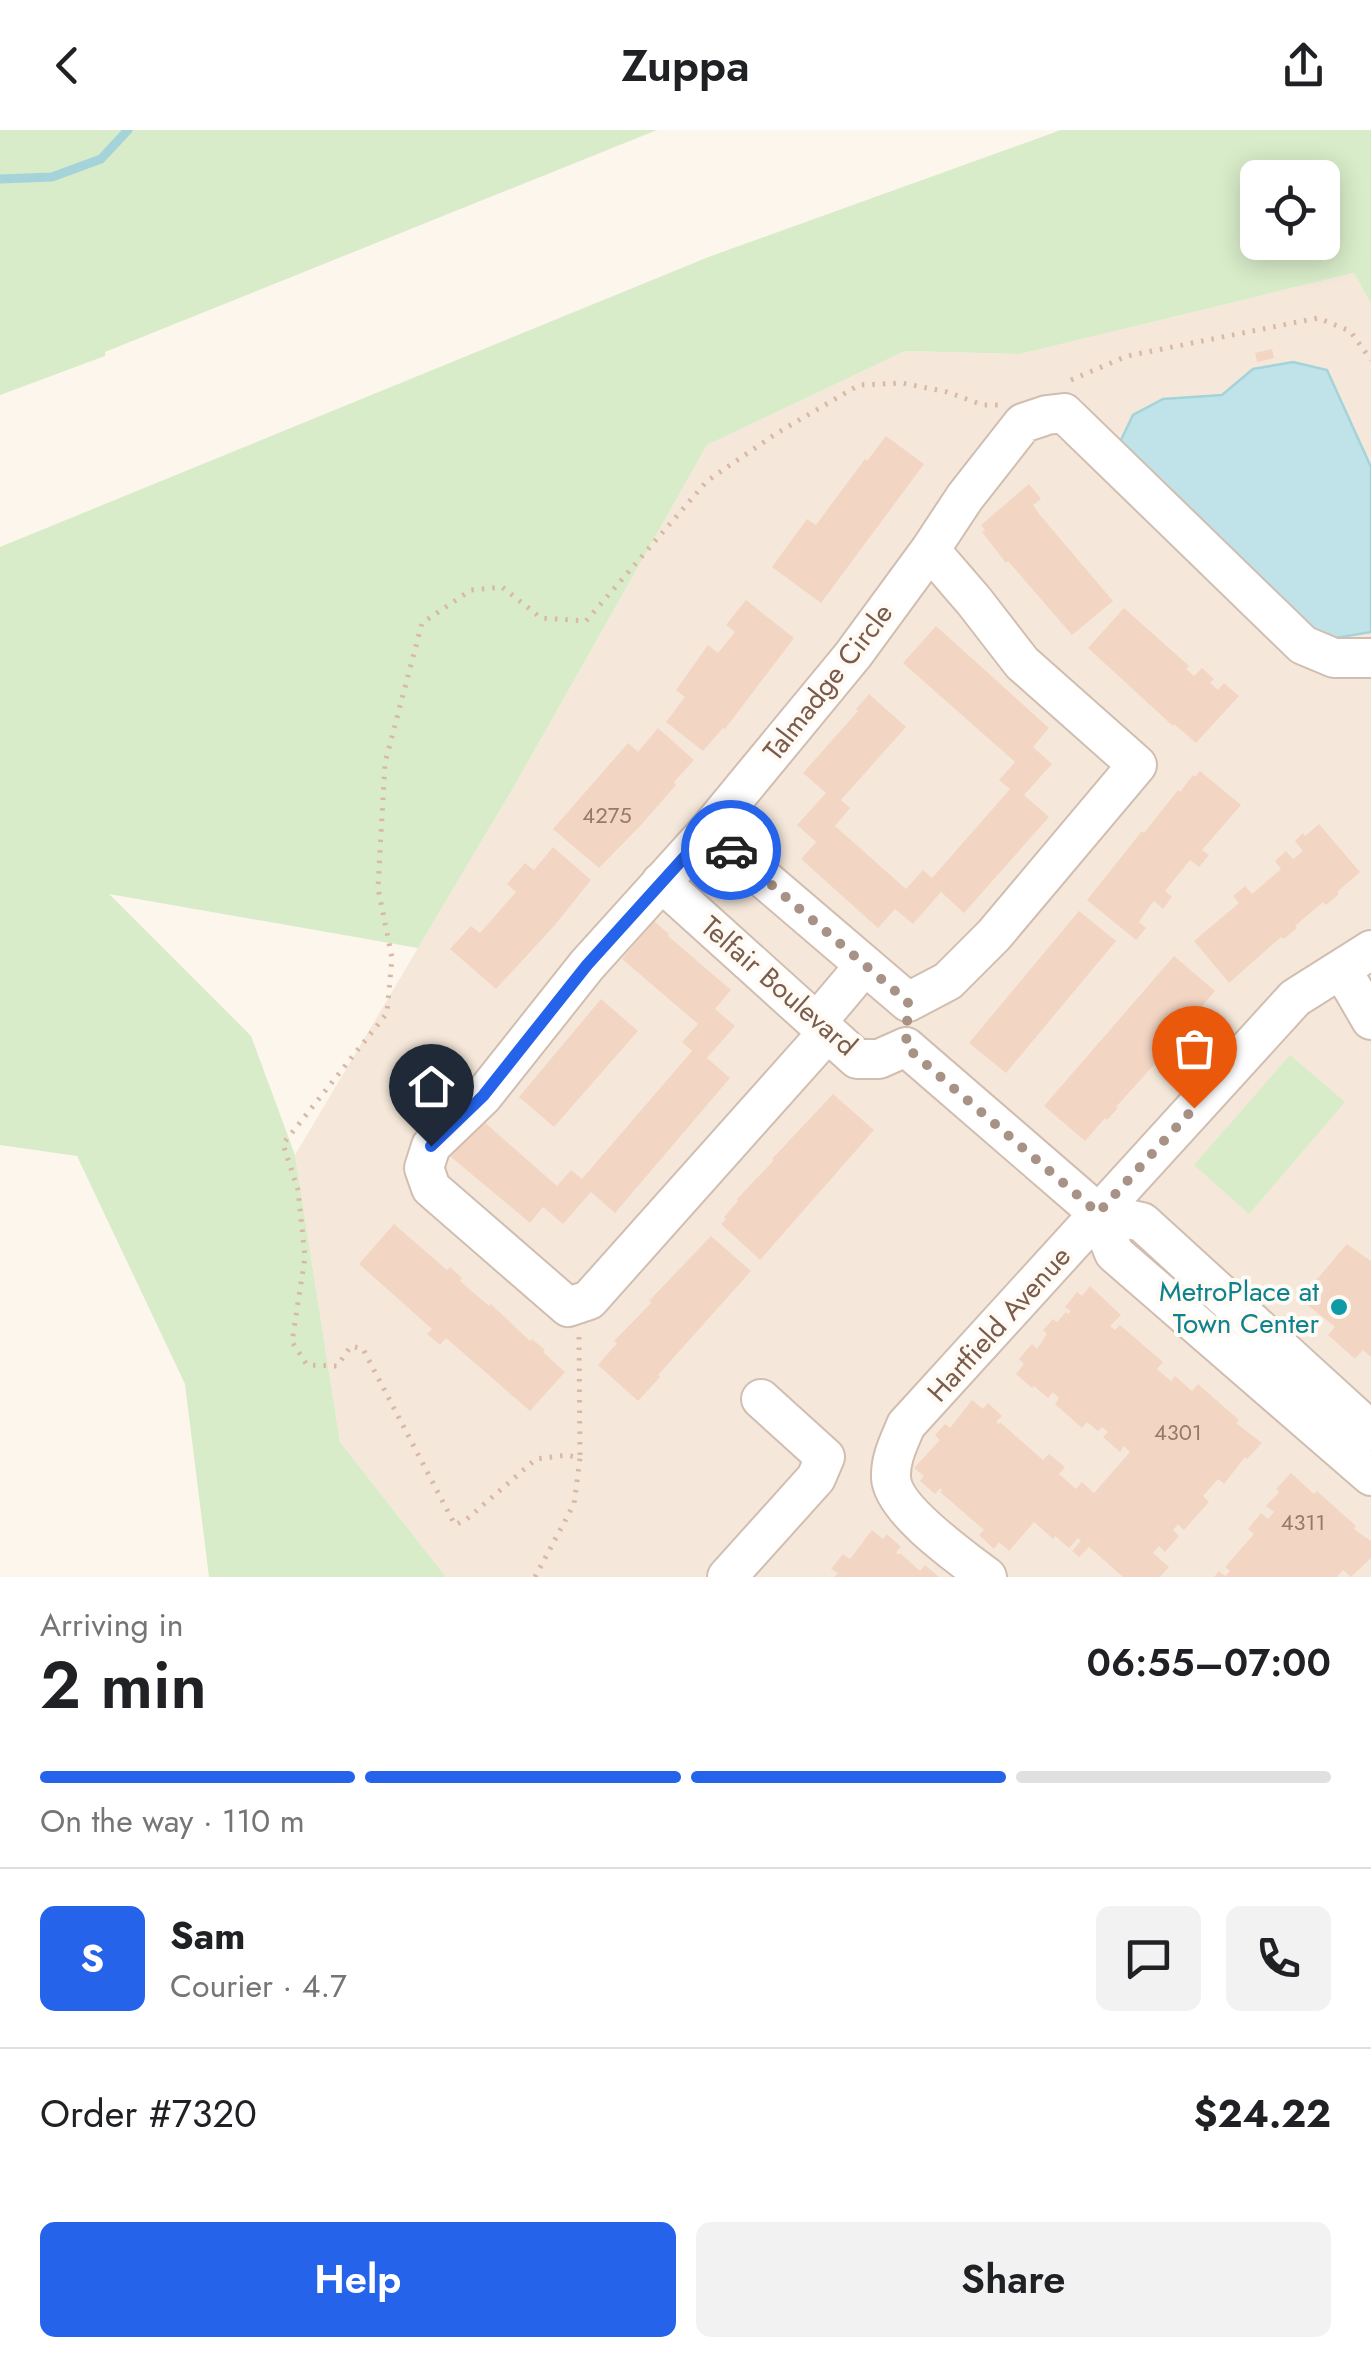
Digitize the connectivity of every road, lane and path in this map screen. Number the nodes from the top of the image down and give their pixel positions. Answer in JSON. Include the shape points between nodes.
{"nodes":[{"id":1,"x":1371,"y":360,"type":"edge"},
{"id":2,"x":1055,"y":387,"type":"dead end"},
{"id":3,"x":1002,"y":405,"type":"dead end"},
{"id":4,"x":930,"y":550,"type":"junction"},
{"id":5,"x":1371,"y":658,"type":"edge"},
{"id":6,"x":708,"y":831,"type":"junction"},
{"id":7,"x":661,"y":882,"type":"junction"},
{"id":8,"x":1356,"y":960,"type":"edge"},
{"id":9,"x":865,"y":965,"type":"junction"},
{"id":10,"x":908,"y":1002,"type":"junction"},
{"id":11,"x":1371,"y":1020,"type":"edge"},
{"id":12,"x":823,"y":1027,"type":"junction"},
{"id":13,"x":906,"y":1047,"type":"junction"},
{"id":14,"x":1098,"y":1213,"type":"junction"},
{"id":15,"x":578,"y":1304,"type":"junction"},
{"id":16,"x":1302,"y":1367,"type":"junction"},
{"id":17,"x":1280,"y":1397,"type":"junction"},
{"id":18,"x":762,"y":1400,"type":"dead end"},
{"id":19,"x":1371,"y":1431,"type":"edge"},
{"id":20,"x":580,"y":1458,"type":"junction"},
{"id":21,"x":1371,"y":1476,"type":"edge"},
{"id":22,"x":535,"y":1577,"type":"edge"},
{"id":23,"x":727,"y":1577,"type":"edge"},
{"id":24,"x":987,"y":1577,"type":"edge"}],
"edges":[{"from":1,"to":2,"type":"path","via":[[1350,331],[1318,318],[1127,356]]},
{"from":3,"to":20,"type":"path","via":[[902,383],[859,386],[707,481],[586,621],[542,618],[502,587],[471,590],[422,623],[385,762],[378,888],[392,958],[387,1013],[283,1144],[298,1190],[304,1257],[292,1342],[307,1364],[337,1366],[351,1346],[363,1349],[455,1525],[536,1459]]},
{"from":4,"to":5,"type":"street","name":"Talmadge Circle","via":[[1023,423],[1064,413],[1303,644],[1334,658]]},
{"from":4,"to":6,"type":"street","name":"Talmadge Circle"},
{"from":4,"to":10,"type":"street","via":[[1022,662],[1137,765],[994,935],[948,982]]},
{"from":6,"to":7,"type":"street","name":"Talmadge Circle"},
{"from":6,"to":9,"type":"street"},
{"from":7,"to":12,"type":"street","name":"Telfair Boulevard"},
{"from":7,"to":15,"type":"street","name":"Talmadge Circle","via":[[483,1096],[431,1146],[424,1168],[431,1188],[568,1308]]},
{"from":8,"to":11,"type":"street"},
{"from":8,"to":14,"type":"street","name":"Hartfield Avenue","via":[[1295,998]]},
{"from":9,"to":10,"type":"street"},
{"from":9,"to":12,"type":"street"},
{"from":10,"to":13,"type":"street"},
{"from":12,"to":13,"type":"street","name":"Telfair Boulevard","via":[[856,1060],[879,1060]]},
{"from":12,"to":15,"type":"street","via":[[589,1300]]},
{"from":13,"to":14,"type":"street"},
{"from":14,"to":16,"type":"street","via":[[1142,1222]]},
{"from":14,"to":17,"type":"street","via":[[1114,1254]]},
{"from":14,"to":24,"type":"street","name":"Hartfield Avenue","via":[[906,1425],[894,1456],[890,1481],[908,1511]]},
{"from":15,"to":20,"type":"path"},
{"from":16,"to":17,"type":"street"},
{"from":16,"to":19,"type":"street"},
{"from":17,"to":21,"type":"street"},
{"from":18,"to":23,"type":"street","via":[[825,1457],[816,1478]]},
{"from":20,"to":22,"type":"path","via":[[574,1504]]}]}
